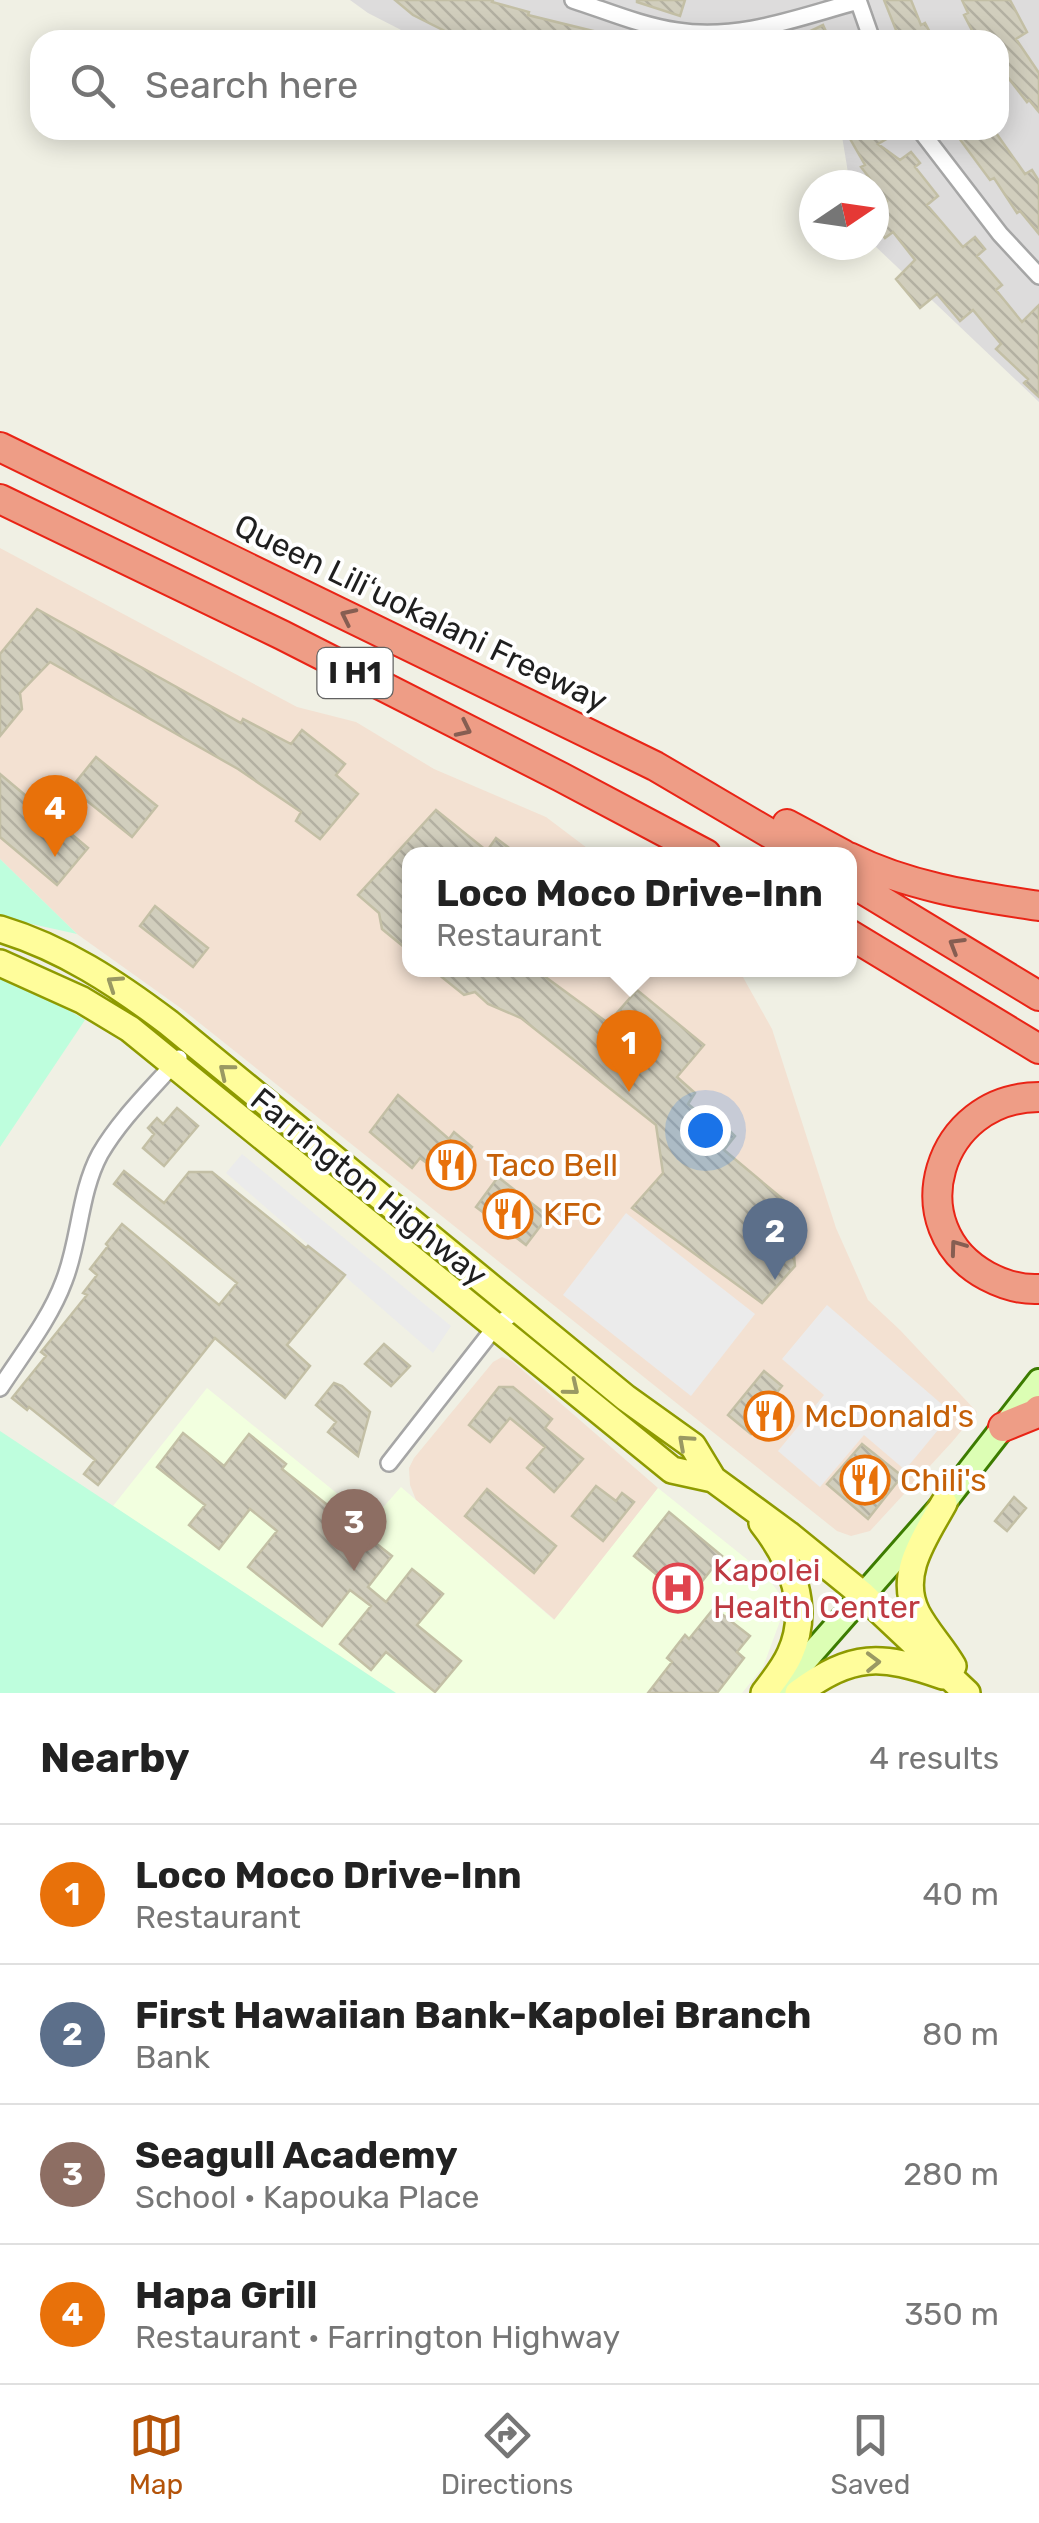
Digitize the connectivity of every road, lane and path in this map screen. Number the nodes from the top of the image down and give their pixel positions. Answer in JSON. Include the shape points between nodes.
{"nodes":[{"id":1,"x":574,"y":0,"type":"edge"},
{"id":2,"x":858,"y":1,"type":"edge"},
{"id":3,"x":610,"y":6,"type":"edge"},
{"id":4,"x":671,"y":30,"type":"edge"},
{"id":5,"x":744,"y":30,"type":"edge"},
{"id":6,"x":868,"y":30,"type":"edge"},
{"id":7,"x":928,"y":140,"type":"edge"},
{"id":8,"x":1039,"y":276,"type":"edge"},
{"id":9,"x":0,"y":432,"type":"edge"},
{"id":10,"x":0,"y":447,"type":"edge"},
{"id":11,"x":0,"y":500,"type":"edge"},
{"id":12,"x":0,"y":518,"type":"edge"},
{"id":13,"x":296,"y":591,"type":"junction"},
{"id":14,"x":411,"y":702,"type":"junction"},
{"id":15,"x":655,"y":766,"type":"junction"},
{"id":16,"x":693,"y":847,"type":"edge"},
{"id":17,"x":793,"y":847,"type":"edge"},
{"id":18,"x":829,"y":847,"type":"edge"},
{"id":19,"x":857,"y":861,"type":"edge"},
{"id":20,"x":857,"y":886,"type":"edge"},
{"id":21,"x":1039,"y":906,"type":"edge"},
{"id":22,"x":0,"y":929,"type":"edge"},
{"id":23,"x":857,"y":939,"type":"edge"},
{"id":24,"x":0,"y":963,"type":"edge"},
{"id":25,"x":1039,"y":996,"type":"edge"},
{"id":26,"x":190,"y":1043,"type":"junction"},
{"id":27,"x":1039,"y":1049,"type":"edge"},
{"id":28,"x":172,"y":1065,"type":"junction"},
{"id":29,"x":1039,"y":1097,"type":"edge"},
{"id":30,"x":1039,"y":1289,"type":"edge"},
{"id":31,"x":519,"y":1309,"type":"junction"},
{"id":32,"x":496,"y":1326,"type":"junction"},
{"id":33,"x":1039,"y":1381,"type":"edge"},
{"id":34,"x":0,"y":1388,"type":"edge"},
{"id":35,"x":1039,"y":1410,"type":"edge"},
{"id":36,"x":1002,"y":1426,"type":"junction"},
{"id":37,"x":389,"y":1463,"type":"dead end"},
{"id":38,"x":713,"y":1479,"type":"junction"},
{"id":39,"x":944,"y":1503,"type":"junction"},
{"id":40,"x":750,"y":1508,"type":"junction"},
{"id":41,"x":862,"y":1595,"type":"junction"},
{"id":42,"x":962,"y":1688,"type":"edge"},
{"id":43,"x":764,"y":1693,"type":"edge"},
{"id":44,"x":777,"y":1693,"type":"edge"},
{"id":45,"x":798,"y":1693,"type":"edge"}],
"edges":[{"from":1,"to":3,"type":"street"},
{"from":2,"to":5,"type":"street"},
{"from":2,"to":6,"type":"street"},
{"from":3,"to":4,"type":"street"},
{"from":7,"to":8,"type":"street"},
{"from":9,"to":13,"type":"highway","via":[[116,488]]},
{"from":10,"to":13,"type":"highway","name":"Queen Liliʻuokalani Freeway","number":"I H1"},
{"from":11,"to":14,"type":"highway","number":"I H1"},
{"from":12,"to":14,"type":"highway","via":[[268,646]]},
{"from":15,"to":13,"type":"highway","name":"Queen Liliʻuokalani Freeway","number":"I H1","one_way":true},
{"from":14,"to":16,"type":"highway","number":"I H1","one_way":true},
{"from":15,"to":17,"type":"highway","name":"Queen Liliʻuokalani Freeway","number":"I H1"},
{"from":15,"to":18,"type":"highway","via":[[731,794]]},
{"from":19,"to":21,"type":"highway","via":[[916,884]]},
{"from":25,"to":20,"type":"highway","one_way":true},
{"from":26,"to":22,"type":"main road","name":"Farrington Highway","one_way":true,"via":[[105,976]]},
{"from":23,"to":27,"type":"highway"},
{"from":24,"to":28,"type":"main road","name":"Farrington Highway","via":[[103,1011]]},
{"from":26,"to":28,"type":"street"},
{"from":31,"to":26,"type":"main road","name":"Farrington Highway","one_way":true},
{"from":28,"to":32,"type":"main road","name":"Farrington Highway"},
{"from":28,"to":34,"type":"street","via":[[101,1153],[61,1290]]},
{"from":30,"to":29,"type":"highway","one_way":true,"via":[[1010,1287],[972,1266],[949,1238],[938,1204],[944,1160],[968,1122],[997,1104]]},
{"from":31,"to":32,"type":"street"},
{"from":38,"to":31,"type":"main road","name":"Farrington Highway","one_way":true,"via":[[692,1446]]},
{"from":32,"to":37,"type":"street"},
{"from":32,"to":38,"type":"main road","name":"Farrington Highway","one_way":true,"via":[[672,1470]]},
{"from":33,"to":36,"type":"main road"},
{"from":35,"to":36,"type":"highway"},
{"from":36,"to":39,"type":"main road"},
{"from":38,"to":40,"type":"main road","name":"Farrington Highway"},
{"from":39,"to":41,"type":"main road"},
{"from":39,"to":42,"type":"main road","via":[[914,1558],[910,1594]]},
{"from":40,"to":41,"type":"main road","name":"Farrington Highway"},
{"from":40,"to":43,"type":"main road","via":[[786,1560],[799,1599],[797,1636]]},
{"from":41,"to":42,"type":"main road","name":"Farrington Highway"},
{"from":41,"to":44,"type":"main road"},
{"from":45,"to":42,"type":"main road","one_way":true,"via":[[823,1674],[864,1660],[896,1662]]}]}
